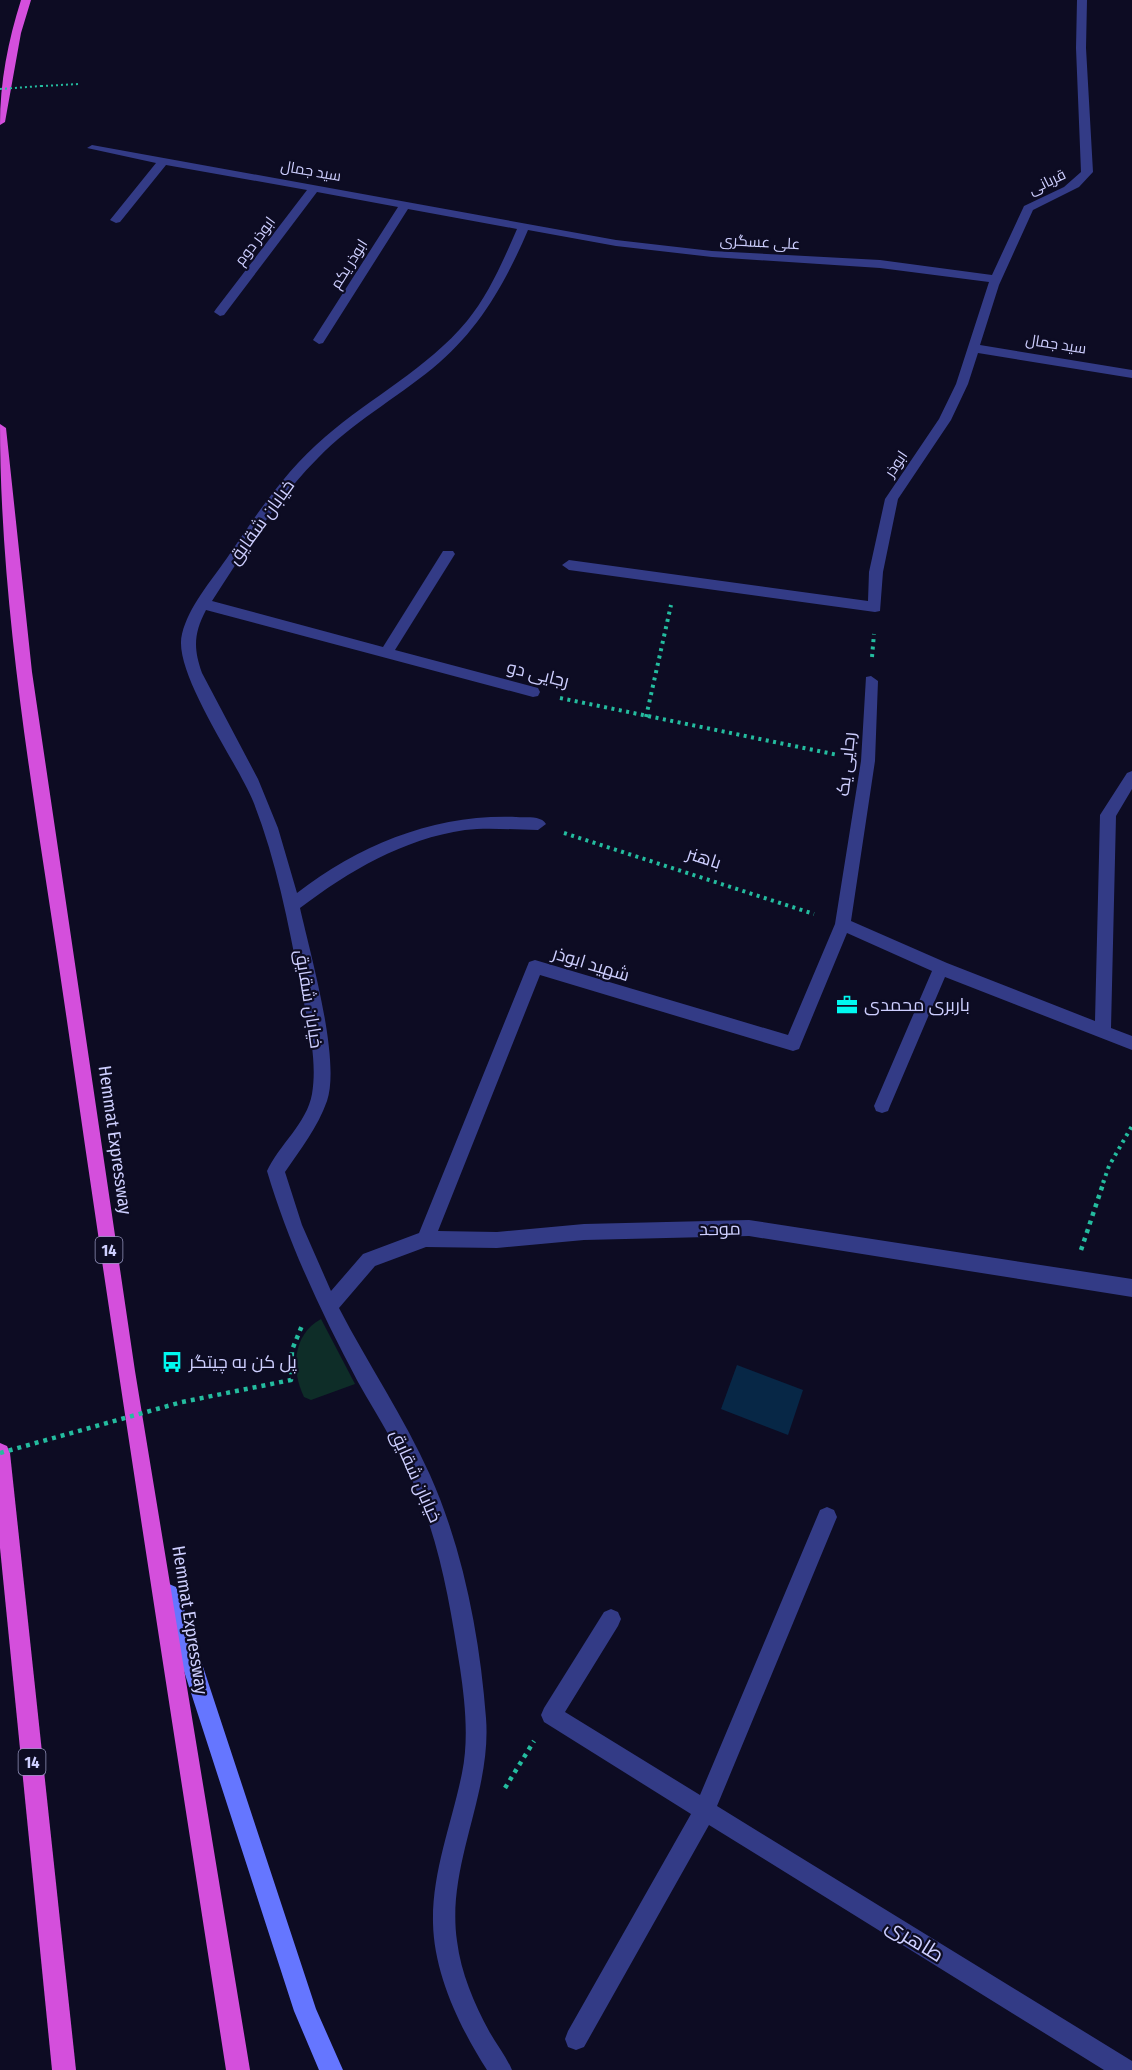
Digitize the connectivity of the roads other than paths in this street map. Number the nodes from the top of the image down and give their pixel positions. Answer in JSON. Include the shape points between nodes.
{"nodes":[{"id":1,"x":26,"y":0,"type":"edge"},
{"id":2,"x":1082,"y":0,"type":"edge"},
{"id":3,"x":0,"y":122,"type":"edge"},
{"id":4,"x":92,"y":148,"type":"dead end"},
{"id":5,"x":163,"y":161,"type":"junction"},
{"id":6,"x":314,"y":188,"type":"junction"},
{"id":7,"x":405,"y":205,"type":"junction"},
{"id":8,"x":116,"y":220,"type":"dead end"},
{"id":9,"x":524,"y":226,"type":"junction"},
{"id":10,"x":996,"y":279,"type":"junction"},
{"id":11,"x":220,"y":312,"type":"dead end"},
{"id":12,"x":319,"y":340,"type":"dead end"},
{"id":13,"x":974,"y":348,"type":"junction"},
{"id":14,"x":1132,"y":374,"type":"edge"},
{"id":15,"x":0,"y":428,"type":"edge"},
{"id":16,"x":447,"y":554,"type":"dead end"},
{"id":17,"x":569,"y":565,"type":"dead end"},
{"id":18,"x":204,"y":604,"type":"junction"},
{"id":19,"x":386,"y":653,"type":"junction"},
{"id":20,"x":871,"y":681,"type":"road end"},
{"id":21,"x":533,"y":692,"type":"road end"},
{"id":22,"x":1132,"y":777,"type":"edge"},
{"id":23,"x":538,"y":824,"type":"road end"},
{"id":24,"x":292,"y":905,"type":"junction"},
{"id":25,"x":843,"y":924,"type":"junction"},
{"id":26,"x":940,"y":968,"type":"junction"},
{"id":27,"x":1103,"y":1032,"type":"junction"},
{"id":28,"x":1132,"y":1043,"type":"edge"},
{"id":29,"x":882,"y":1106,"type":"dead end"},
{"id":30,"x":426,"y":1239,"type":"junction"},
{"id":31,"x":1132,"y":1288,"type":"edge"},
{"id":32,"x":329,"y":1306,"type":"junction"},
{"id":33,"x":0,"y":1453,"type":"edge"},
{"id":34,"x":827,"y":1517,"type":"dead end"},
{"id":35,"x":159,"y":1564,"type":"junction"},
{"id":36,"x":611,"y":1619,"type":"dead end"},
{"id":37,"x":705,"y":1810,"type":"junction"},
{"id":38,"x":576,"y":2039,"type":"dead end"},
{"id":39,"x":64,"y":2070,"type":"edge"},
{"id":40,"x":238,"y":2070,"type":"edge"},
{"id":41,"x":331,"y":2070,"type":"edge"},
{"id":42,"x":500,"y":2070,"type":"edge"},
{"id":43,"x":1125,"y":2070,"type":"edge"}],
"edges":[{"from":1,"to":3,"type":"highway"},
{"from":2,"to":10,"type":"street","name":"قربانی","via":[[1087,172],[1072,188],[1028,208]]},
{"from":4,"to":5,"type":"street","name":"سید جمال"},
{"from":5,"to":6,"type":"street","name":"سید جمال"},
{"from":5,"to":8,"type":"street"},
{"from":6,"to":7,"type":"street","name":"سید جمال"},
{"from":6,"to":11,"type":"street","name":"ابوذر دوم"},
{"from":7,"to":9,"type":"street","name":"سید جمال"},
{"from":7,"to":12,"type":"street","name":"ابوذر یکم"},
{"from":9,"to":10,"type":"street","name":"علی عسگری","via":[[616,243],[712,254],[880,264]]},
{"from":9,"to":18,"type":"street","name":"خیابان شقایق","via":[[507,266],[475,320],[441,355],[331,439],[305,464],[262,517]]},
{"from":10,"to":13,"type":"street","name":"قربانی"},
{"from":13,"to":14,"type":"street","name":"سید جمال"},
{"from":13,"to":17,"type":"street","name":"ابوذر","via":[[945,420],[892,500],[876,572],[875,607]]},
{"from":15,"to":35,"type":"highway","name":"Hemmat Expressway","number":"14","via":[[26,684],[126,1371]]},
{"from":16,"to":19,"type":"street"},
{"from":18,"to":19,"type":"street","name":"رجایی دو"},
{"from":18,"to":24,"type":"street","name":"خیابان شقایق","via":[[186,644],[193,673],[252,781]]},
{"from":19,"to":21,"type":"street","name":"رجایی دو"},
{"from":20,"to":25,"type":"street","name":"رجایی یک","via":[[868,761]]},
{"from":22,"to":27,"type":"street","via":[[1108,815]]},
{"from":23,"to":24,"type":"street","via":[[465,824],[390,844],[321,882]]},
{"from":24,"to":32,"type":"street","name":"خیابان شقایق","via":[[317,1031],[320,1096],[276,1171],[289,1218]]},
{"from":25,"to":26,"type":"street"},
{"from":25,"to":30,"type":"street","name":"شهید ابوذر","via":[[793,1044],[535,967]]},
{"from":26,"to":27,"type":"street"},
{"from":26,"to":29,"type":"street"},
{"from":27,"to":28,"type":"street"},
{"from":30,"to":31,"type":"street","name":"موحد","via":[[497,1240],[584,1232],[749,1228]]},
{"from":30,"to":32,"type":"street","name":"موحد","via":[[369,1260]]},
{"from":32,"to":42,"type":"street","name":"خیابان شقایق","via":[[429,1496],[447,1550],[477,1722],[473,1772],[447,1879],[444,1925],[455,1979],[481,2042]]},
{"from":33,"to":39,"type":"highway","number":"14"},
{"from":34,"to":37,"type":"street"},
{"from":35,"to":40,"type":"highway","name":"Hemmat Expressway","number":"14"},
{"from":35,"to":41,"type":"main road","via":[[305,2011]]},
{"from":36,"to":37,"type":"street","name":"طاهری","via":[[551,1715]]},
{"from":37,"to":38,"type":"street"},
{"from":37,"to":43,"type":"street","name":"طاهری"}]}
